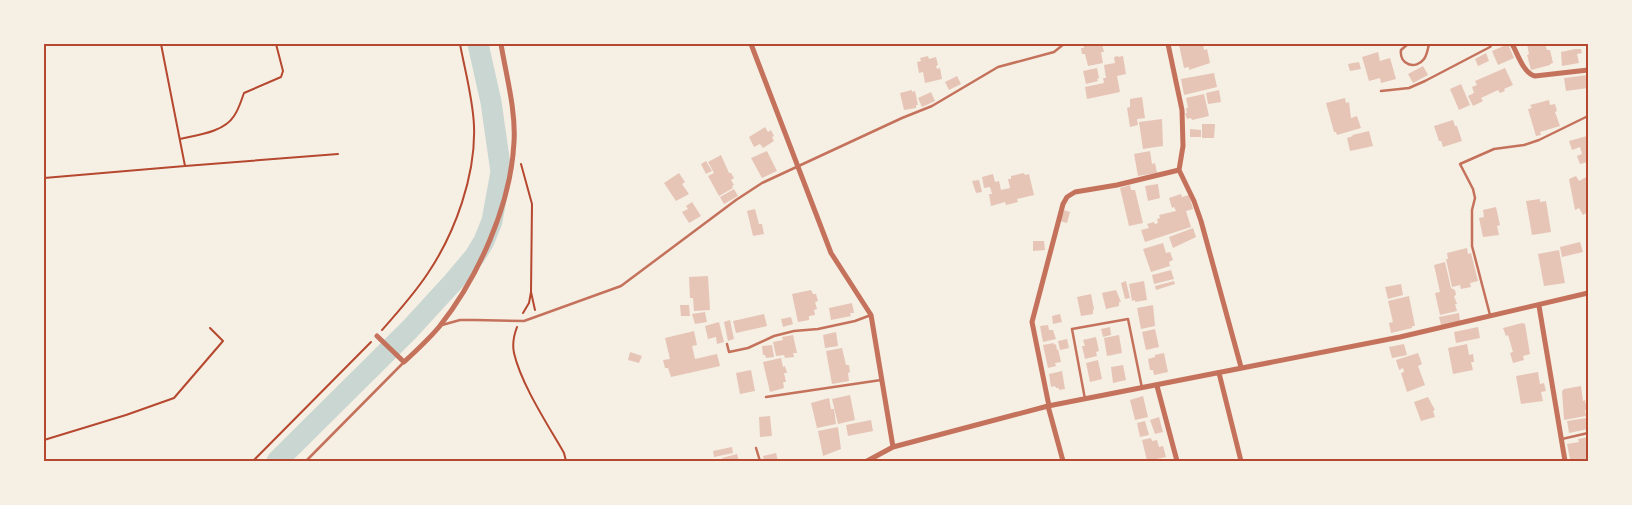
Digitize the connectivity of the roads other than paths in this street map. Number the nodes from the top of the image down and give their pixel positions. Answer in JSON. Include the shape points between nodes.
{"nodes":[{"id":1,"x":501,"y":44,"type":"edge"},
{"id":2,"x":751,"y":44,"type":"edge"},
{"id":3,"x":1064,"y":44,"type":"edge"},
{"id":4,"x":1168,"y":44,"type":"edge"},
{"id":5,"x":1408,"y":44,"type":"edge"},
{"id":6,"x":1429,"y":44,"type":"edge"},
{"id":7,"x":1492,"y":44,"type":"edge"},
{"id":8,"x":1512,"y":44,"type":"edge"},
{"id":9,"x":1588,"y":70,"type":"edge"},
{"id":10,"x":1381,"y":91,"type":"dead end"},
{"id":11,"x":1588,"y":116,"type":"edge"},
{"id":12,"x":798,"y":168,"type":"junction"},
{"id":13,"x":1179,"y":170,"type":"junction"},
{"id":14,"x":1588,"y":293,"type":"edge"},
{"id":15,"x":1539,"y":306,"type":"junction"},
{"id":16,"x":871,"y":315,"type":"junction"},
{"id":17,"x":1490,"y":316,"type":"junction"},
{"id":18,"x":440,"y":326,"type":"junction"},
{"id":19,"x":379,"y":338,"type":"road end"},
{"id":20,"x":727,"y":344,"type":"dead end"},
{"id":21,"x":402,"y":361,"type":"junction"},
{"id":22,"x":1241,"y":367,"type":"junction"},
{"id":23,"x":1219,"y":373,"type":"junction"},
{"id":24,"x":883,"y":380,"type":"junction"},
{"id":25,"x":1157,"y":386,"type":"junction"},
{"id":26,"x":1142,"y":388,"type":"junction"},
{"id":27,"x":766,"y":397,"type":"dead end"},
{"id":28,"x":1084,"y":399,"type":"junction"},
{"id":29,"x":1049,"y":406,"type":"junction"},
{"id":30,"x":1588,"y":433,"type":"edge"},
{"id":31,"x":1562,"y":438,"type":"junction"},
{"id":32,"x":756,"y":448,"type":"dead end"},
{"id":33,"x":893,"y":448,"type":"junction"},
{"id":34,"x":306,"y":461,"type":"edge"},
{"id":35,"x":760,"y":461,"type":"edge"},
{"id":36,"x":867,"y":461,"type":"edge"},
{"id":37,"x":1063,"y":461,"type":"edge"},
{"id":38,"x":1177,"y":461,"type":"edge"},
{"id":39,"x":1241,"y":461,"type":"edge"},
{"id":40,"x":1565,"y":461,"type":"edge"}],
"edges":[{"from":1,"to":18,"type":"street","via":[[514,141],[507,188],[494,232],[479,264]]},
{"from":2,"to":12,"type":"street"},
{"from":3,"to":12,"type":"lane","via":[[1054,52],[998,67],[932,106]]},
{"from":4,"to":13,"type":"street","via":[[1182,110],[1183,146]]},
{"from":5,"to":6,"type":"lane","via":[[1400,55],[1406,64],[1425,58]]},
{"from":7,"to":10,"type":"lane","via":[[1409,88]]},
{"from":8,"to":9,"type":"street","via":[[1530,75]]},
{"from":11,"to":17,"type":"lane","via":[[1539,140],[1494,149],[1460,164],[1475,198],[1472,246]]},
{"from":12,"to":16,"type":"street","via":[[831,254]]},
{"from":12,"to":18,"type":"lane","via":[[762,183],[736,200],[621,286],[524,321],[460,320]]},
{"from":13,"to":22,"type":"street","via":[[1202,221]]},
{"from":13,"to":29,"type":"street","via":[[1075,192],[1062,204],[1032,322]]},
{"from":14,"to":15,"type":"street"},
{"from":15,"to":17,"type":"street"},
{"from":15,"to":31,"type":"street"},
{"from":16,"to":20,"type":"lane","via":[[846,323],[774,336],[748,348],[729,352]]},
{"from":16,"to":24,"type":"street"},
{"from":17,"to":22,"type":"street"},
{"from":18,"to":21,"type":"street"},
{"from":19,"to":21,"type":"street"},
{"from":21,"to":34,"type":"lane"},
{"from":22,"to":23,"type":"street"},
{"from":23,"to":25,"type":"street"},
{"from":23,"to":39,"type":"street"},
{"from":24,"to":27,"type":"lane"},
{"from":24,"to":33,"type":"street"},
{"from":25,"to":26,"type":"street"},
{"from":25,"to":38,"type":"street"},
{"from":26,"to":28,"type":"street"},
{"from":26,"to":28,"type":"lane","via":[[1128,319],[1072,329]]},
{"from":28,"to":29,"type":"street"},
{"from":29,"to":33,"type":"street"},
{"from":29,"to":37,"type":"street"},
{"from":30,"to":31,"type":"lane"},
{"from":31,"to":40,"type":"street"},
{"from":32,"to":35,"type":"lane"},
{"from":33,"to":36,"type":"street"}]}
